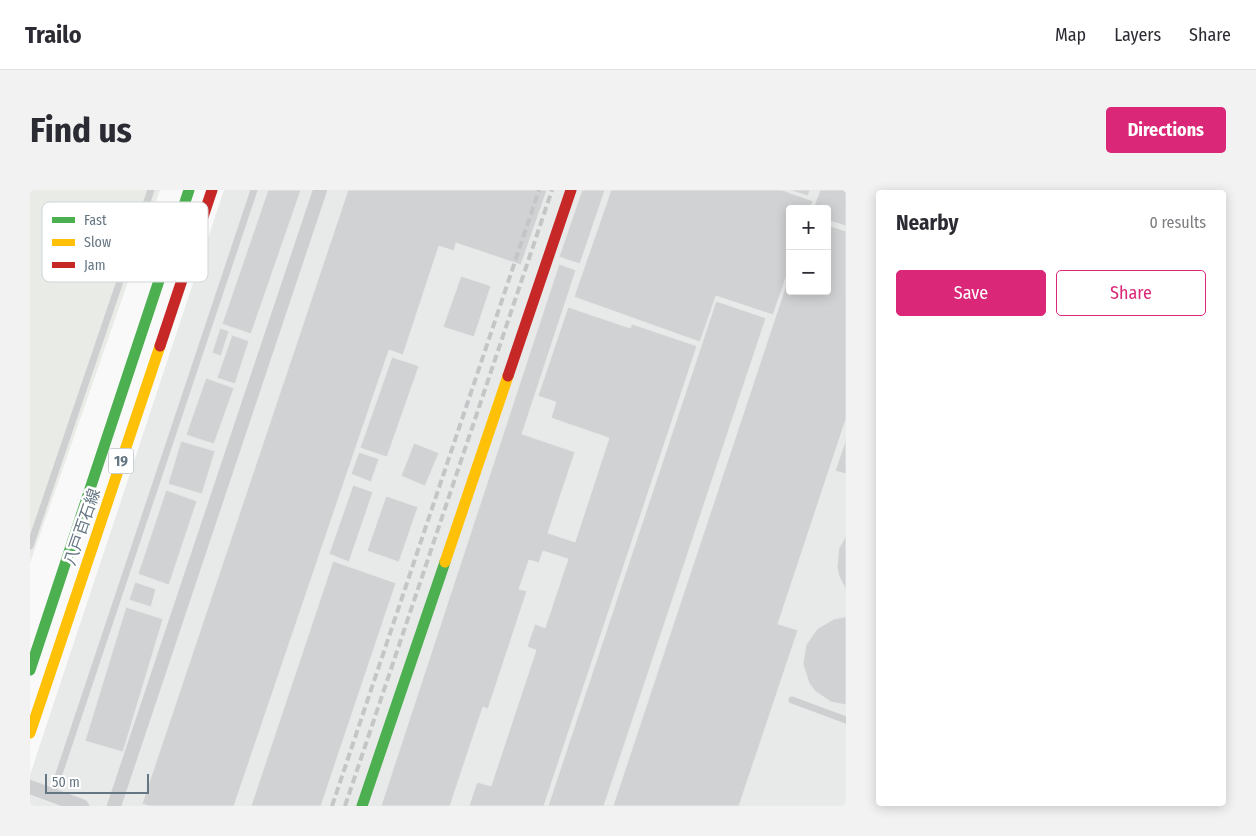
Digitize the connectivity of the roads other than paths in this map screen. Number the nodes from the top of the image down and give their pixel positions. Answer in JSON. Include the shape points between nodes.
{"nodes":[{"id":1,"x":151,"y":190,"type":"edge"},
{"id":2,"x":189,"y":190,"type":"edge"},
{"id":3,"x":212,"y":190,"type":"edge"},
{"id":4,"x":254,"y":190,"type":"edge"},
{"id":5,"x":320,"y":190,"type":"edge"},
{"id":6,"x":571,"y":190,"type":"edge"},
{"id":7,"x":147,"y":202,"type":"edge"},
{"id":8,"x":185,"y":202,"type":"edge"},
{"id":9,"x":208,"y":202,"type":"edge"},
{"id":10,"x":120,"y":282,"type":"edge"},
{"id":11,"x":159,"y":282,"type":"edge"},
{"id":12,"x":181,"y":282,"type":"edge"},
{"id":13,"x":30,"y":546,"type":"edge"},
{"id":14,"x":30,"y":670,"type":"edge"},
{"id":15,"x":792,"y":700,"type":"dead end"},
{"id":16,"x":846,"y":720,"type":"edge"},
{"id":17,"x":30,"y":733,"type":"edge"},
{"id":18,"x":30,"y":787,"type":"edge"},
{"id":19,"x":52,"y":795,"type":"junction"},
{"id":20,"x":82,"y":806,"type":"edge"},
{"id":21,"x":114,"y":806,"type":"edge"},
{"id":22,"x":362,"y":806,"type":"edge"}],
"edges":[{"from":1,"to":7,"type":"lane"},
{"from":2,"to":8,"type":"main road","name":"八戸百石線","number":"19"},
{"from":3,"to":9,"type":"main road","name":"八戸百石線","number":"19"},
{"from":4,"to":19,"type":"lane"},
{"from":5,"to":21,"type":"street"},
{"from":6,"to":22,"type":"main road"},
{"from":10,"to":13,"type":"lane"},
{"from":11,"to":14,"type":"main road","name":"八戸百石線","number":"19"},
{"from":12,"to":17,"type":"main road","name":"八戸百石線","number":"19"},
{"from":15,"to":16,"type":"lane"},
{"from":18,"to":19,"type":"street"},
{"from":19,"to":20,"type":"street"}]}
